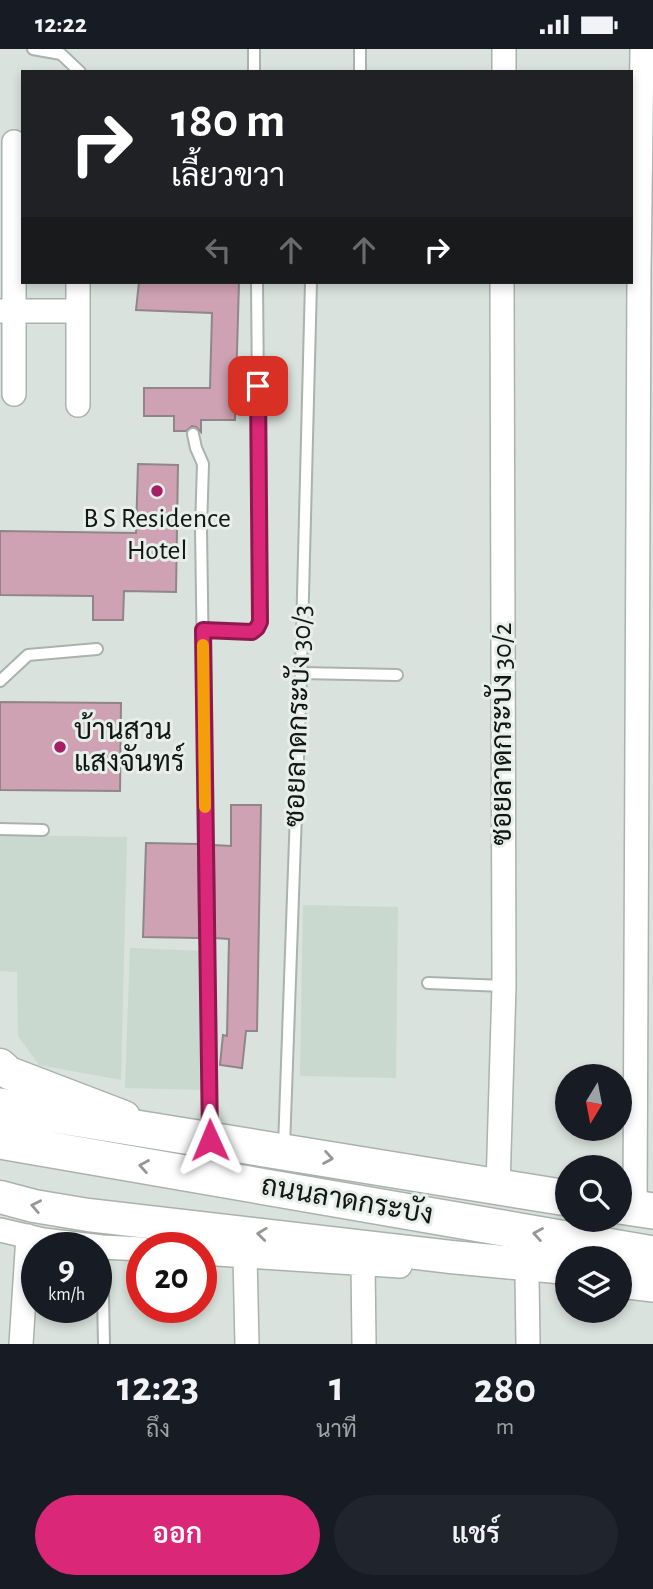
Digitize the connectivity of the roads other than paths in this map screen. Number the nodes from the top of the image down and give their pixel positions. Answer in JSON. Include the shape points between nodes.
{"nodes":[{"id":1,"x":33,"y":49,"type":"edge"},
{"id":2,"x":254,"y":49,"type":"edge"},
{"id":3,"x":360,"y":49,"type":"edge"},
{"id":4,"x":504,"y":49,"type":"edge"},
{"id":5,"x":642,"y":49,"type":"edge"},
{"id":6,"x":62,"y":51,"type":"edge"},
{"id":7,"x":78,"y":70,"type":"edge"},
{"id":8,"x":254,"y":70,"type":"edge"},
{"id":9,"x":360,"y":70,"type":"edge"},
{"id":10,"x":504,"y":70,"type":"edge"},
{"id":11,"x":12,"y":142,"type":"edge"},
{"id":12,"x":646,"y":179,"type":"edge"},
{"id":13,"x":646,"y":274,"type":"edge"},
{"id":14,"x":78,"y":284,"type":"edge"},
{"id":15,"x":257,"y":284,"type":"edge"},
{"id":16,"x":311,"y":284,"type":"edge"},
{"id":17,"x":502,"y":284,"type":"edge"},
{"id":18,"x":7,"y":311,"type":"edge"},
{"id":19,"x":78,"y":311,"type":"junction"},
{"id":20,"x":14,"y":394,"type":"dead end"},
{"id":21,"x":78,"y":405,"type":"dead end"},
{"id":22,"x":193,"y":434,"type":"dead end"},
{"id":23,"x":203,"y":630,"type":"junction"},
{"id":24,"x":97,"y":649,"type":"dead end"},
{"id":25,"x":301,"y":673,"type":"junction"},
{"id":26,"x":397,"y":675,"type":"dead end"},
{"id":27,"x":0,"y":681,"type":"edge"},
{"id":28,"x":0,"y":829,"type":"edge"},
{"id":29,"x":43,"y":830,"type":"dead end"},
{"id":30,"x":428,"y":983,"type":"dead end"},
{"id":31,"x":503,"y":986,"type":"junction"},
{"id":32,"x":0,"y":1065,"type":"edge"},
{"id":33,"x":0,"y":1106,"type":"edge"},
{"id":34,"x":164,"y":1132,"type":"junction"},
{"id":35,"x":210,"y":1140,"type":"junction"},
{"id":36,"x":0,"y":1141,"type":"edge"},
{"id":37,"x":284,"y":1151,"type":"junction"},
{"id":38,"x":498,"y":1187,"type":"junction"},
{"id":39,"x":555,"y":1196,"type":"edge"},
{"id":40,"x":0,"y":1198,"type":"edge"},
{"id":41,"x":636,"y":1208,"type":"edge"},
{"id":42,"x":0,"y":1230,"type":"edge"},
{"id":43,"x":21,"y":1234,"type":"edge"},
{"id":44,"x":217,"y":1254,"type":"edge"},
{"id":45,"x":653,"y":1254,"type":"edge"},
{"id":46,"x":245,"y":1256,"type":"junction"},
{"id":47,"x":363,"y":1263,"type":"junction"},
{"id":48,"x":555,"y":1267,"type":"edge"},
{"id":49,"x":632,"y":1272,"type":"edge"},
{"id":50,"x":653,"y":1273,"type":"edge"},
{"id":51,"x":527,"y":1276,"type":"junction"},
{"id":52,"x":555,"y":1279,"type":"edge"},
{"id":53,"x":632,"y":1287,"type":"edge"},
{"id":54,"x":653,"y":1290,"type":"edge"},
{"id":55,"x":22,"y":1323,"type":"edge"},
{"id":56,"x":104,"y":1323,"type":"edge"},
{"id":57,"x":20,"y":1344,"type":"edge"},
{"id":58,"x":104,"y":1344,"type":"edge"},
{"id":59,"x":247,"y":1344,"type":"edge"},
{"id":60,"x":363,"y":1344,"type":"edge"},
{"id":61,"x":528,"y":1344,"type":"edge"}],
"edges":[{"from":1,"to":6,"type":"lane"},
{"from":2,"to":8,"type":"lane"},
{"from":3,"to":9,"type":"lane"},
{"from":4,"to":10,"type":"street"},
{"from":5,"to":12,"type":"street"},
{"from":6,"to":7,"type":"lane"},
{"from":11,"to":18,"type":"street"},
{"from":12,"to":13,"type":"street"},
{"from":13,"to":41,"type":"street"},
{"from":14,"to":19,"type":"street"},
{"from":15,"to":23,"type":"lane","via":[[260,622],[252,632]]},
{"from":16,"to":25,"type":"lane","name":"ซอยลาดกระบัง 30/3"},
{"from":17,"to":31,"type":"street","name":"ซอยลาดกระบัง 30/2"},
{"from":18,"to":19,"type":"street"},
{"from":18,"to":20,"type":"street"},
{"from":19,"to":21,"type":"street"},
{"from":22,"to":23,"type":"lane","via":[[203,464]]},
{"from":23,"to":35,"type":"lane"},
{"from":24,"to":27,"type":"lane","via":[[28,655]]},
{"from":25,"to":26,"type":"lane"},
{"from":25,"to":37,"type":"lane","name":"ซอยลาดกระบัง 30/3"},
{"from":28,"to":29,"type":"lane"},
{"from":30,"to":31,"type":"lane"},
{"from":31,"to":38,"type":"street","name":"ซอยลาดกระบัง 30/2"},
{"from":32,"to":34,"type":"main road","via":[[9,1073]]},
{"from":33,"to":34,"type":"main road","name":"ถนนลาดกระบัง"},
{"from":34,"to":35,"type":"main road","name":"ถนนลาดกระบัง"},
{"from":35,"to":37,"type":"main road","name":"ถนนลาดกระบัง"},
{"from":45,"to":36,"type":"main road","name":"ถนนลาดกระบัง","one_way":true},
{"from":37,"to":38,"type":"main road","name":"ถนนลาดกระบัง","one_way":true},
{"from":38,"to":39,"type":"main road","name":"ถนนลาดกระบัง"},
{"from":48,"to":40,"type":"main road","one_way":true,"via":[[88,1215]]},
{"from":42,"to":43,"type":"street"},
{"from":44,"to":46,"type":"street"},
{"from":46,"to":47,"type":"street"},
{"from":46,"to":59,"type":"street"},
{"from":47,"to":51,"type":"street"},
{"from":47,"to":60,"type":"street"},
{"from":49,"to":50,"type":"main road"},
{"from":51,"to":52,"type":"street"},
{"from":51,"to":61,"type":"street"},
{"from":53,"to":54,"type":"street"},
{"from":55,"to":57,"type":"street"},
{"from":56,"to":58,"type":"lane"}]}
